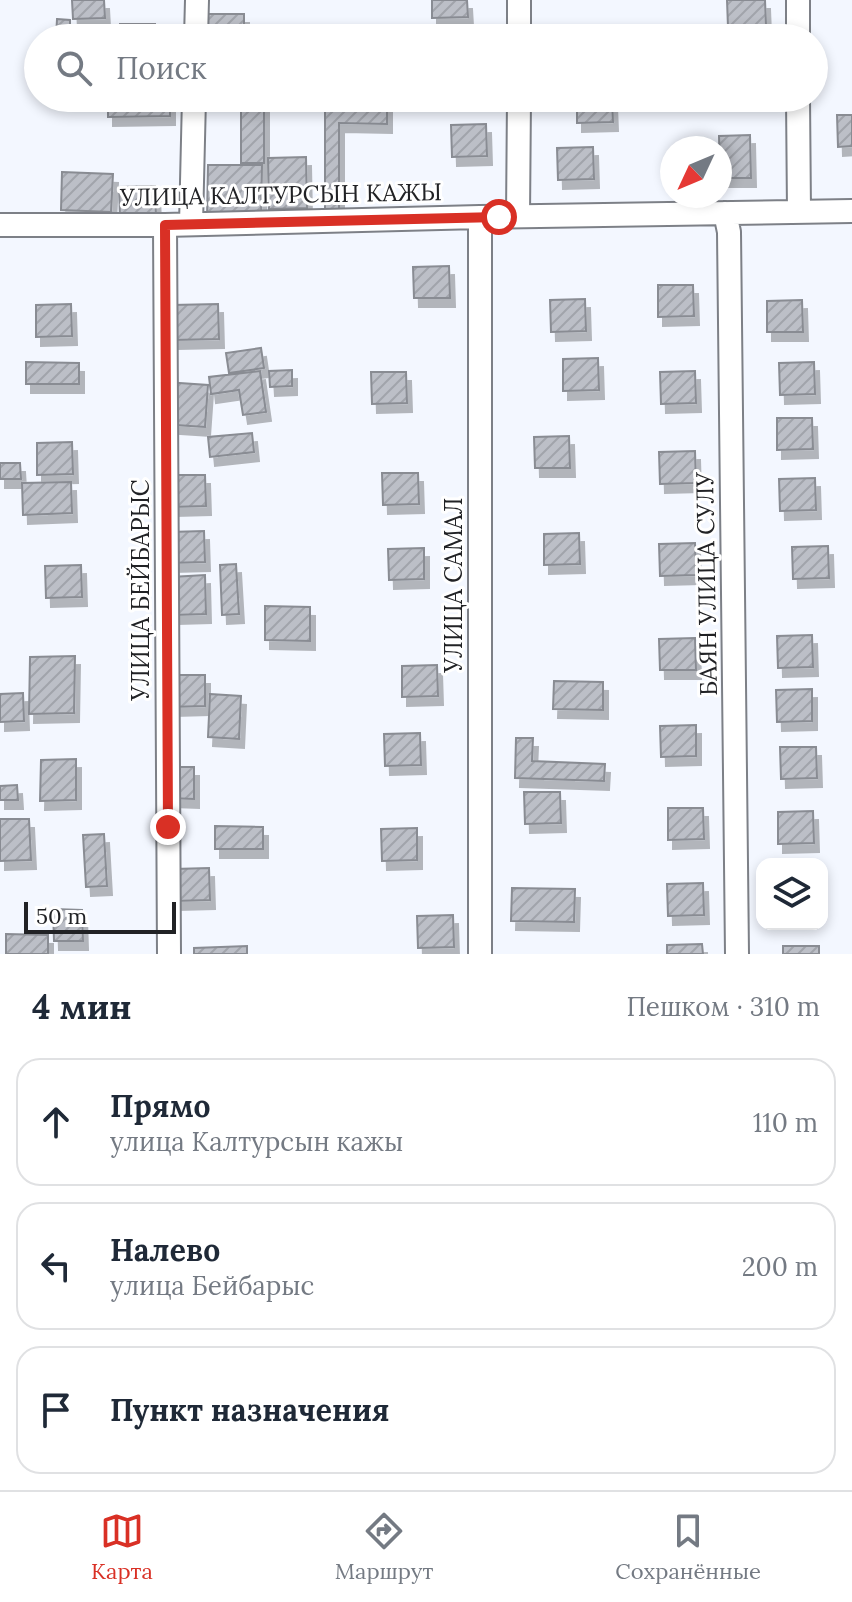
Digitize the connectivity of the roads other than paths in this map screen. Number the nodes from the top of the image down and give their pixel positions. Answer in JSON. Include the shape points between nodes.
{"nodes":[{"id":1,"x":197,"y":0,"type":"edge"},
{"id":2,"x":519,"y":0,"type":"edge"},
{"id":3,"x":798,"y":0,"type":"edge"},
{"id":4,"x":196,"y":24,"type":"edge"},
{"id":5,"x":519,"y":24,"type":"edge"},
{"id":6,"x":798,"y":24,"type":"edge"},
{"id":7,"x":194,"y":112,"type":"edge"},
{"id":8,"x":519,"y":112,"type":"edge"},
{"id":9,"x":798,"y":112,"type":"edge"},
{"id":10,"x":852,"y":211,"type":"edge"},
{"id":11,"x":799,"y":212,"type":"junction"},
{"id":12,"x":725,"y":213,"type":"junction"},
{"id":13,"x":518,"y":216,"type":"junction"},
{"id":14,"x":480,"y":217,"type":"junction"},
{"id":15,"x":191,"y":224,"type":"junction"},
{"id":16,"x":0,"y":225,"type":"edge"},
{"id":17,"x":165,"y":225,"type":"junction"},
{"id":18,"x":169,"y":954,"type":"edge"},
{"id":19,"x":480,"y":954,"type":"edge"},
{"id":20,"x":737,"y":954,"type":"edge"}],
"edges":[{"from":1,"to":4,"type":"street"},
{"from":2,"to":5,"type":"street"},
{"from":3,"to":6,"type":"street"},
{"from":7,"to":15,"type":"street"},
{"from":8,"to":13,"type":"street"},
{"from":9,"to":11,"type":"street"},
{"from":10,"to":11,"type":"street","name":"УЛИЦА КАЛТУРСЫН КАЖЫ"},
{"from":11,"to":12,"type":"street","name":"УЛИЦА КАЛТУРСЫН КАЖЫ"},
{"from":12,"to":13,"type":"street","name":"УЛИЦА КАЛТУРСЫН КАЖЫ"},
{"from":12,"to":20,"type":"street","name":"БАЯН УЛИЦА СУЛУ"},
{"from":13,"to":14,"type":"street","name":"УЛИЦА КАЛТУРСЫН КАЖЫ"},
{"from":14,"to":15,"type":"street","name":"УЛИЦА КАЛТУРСЫН КАЖЫ"},
{"from":14,"to":19,"type":"street","name":"УЛИЦА САМАЛ"},
{"from":15,"to":17,"type":"street","name":"УЛИЦА КАЛТУРСЫН КАЖЫ"},
{"from":16,"to":17,"type":"street","name":"УЛИЦА КАЛТУРСЫН КАЖЫ"},
{"from":17,"to":18,"type":"street","name":"УЛИЦА БЕЙБАРЫС"}]}
